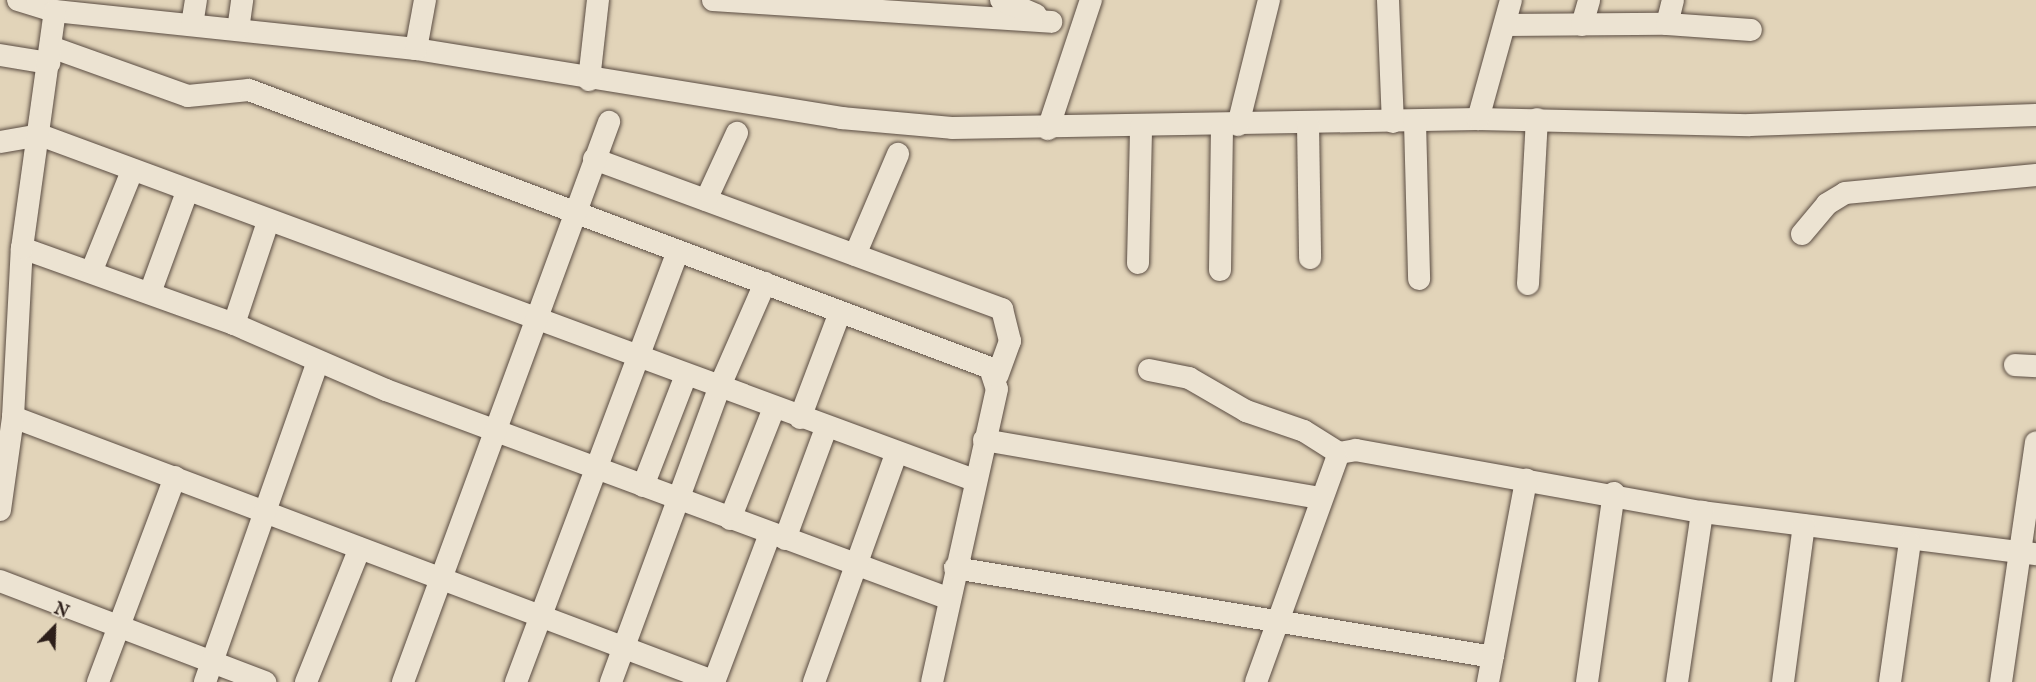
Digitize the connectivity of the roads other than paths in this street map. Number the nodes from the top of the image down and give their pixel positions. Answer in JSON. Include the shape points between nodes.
{"nodes":[{"id":1,"x":18,"y":0,"type":"edge"},
{"id":2,"x":196,"y":0,"type":"edge"},
{"id":3,"x":242,"y":0,"type":"edge"},
{"id":4,"x":425,"y":0,"type":"edge"},
{"id":5,"x":598,"y":0,"type":"edge"},
{"id":6,"x":713,"y":0,"type":"edge"},
{"id":7,"x":1001,"y":0,"type":"edge"},
{"id":8,"x":1091,"y":0,"type":"edge"},
{"id":9,"x":1269,"y":0,"type":"edge"},
{"id":10,"x":1388,"y":0,"type":"edge"},
{"id":11,"x":1511,"y":0,"type":"edge"},
{"id":12,"x":1589,"y":0,"type":"edge"},
{"id":13,"x":1673,"y":0,"type":"edge"},
{"id":14,"x":56,"y":10,"type":"junction"},
{"id":15,"x":1051,"y":22,"type":"junction"},
{"id":16,"x":1667,"y":24,"type":"junction"},
{"id":17,"x":192,"y":25,"type":"junction"},
{"id":18,"x":1505,"y":25,"type":"junction"},
{"id":19,"x":1582,"y":25,"type":"junction"},
{"id":20,"x":238,"y":30,"type":"junction"},
{"id":21,"x":1750,"y":30,"type":"dead end"},
{"id":22,"x":1077,"y":32,"type":"junction"},
{"id":23,"x":416,"y":49,"type":"junction"},
{"id":24,"x":0,"y":55,"type":"edge"},
{"id":25,"x":50,"y":55,"type":"junction"},
{"id":26,"x":589,"y":80,"type":"junction"},
{"id":27,"x":2036,"y":115,"type":"edge"},
{"id":28,"x":1478,"y":119,"type":"junction"},
{"id":29,"x":1537,"y":119,"type":"junction"},
{"id":30,"x":609,"y":122,"type":"dead end"},
{"id":31,"x":1404,"y":122,"type":"junction"},
{"id":32,"x":1308,"y":124,"type":"junction"},
{"id":33,"x":1230,"y":125,"type":"junction"},
{"id":34,"x":1141,"y":127,"type":"junction"},
{"id":35,"x":1048,"y":129,"type":"junction"},
{"id":36,"x":737,"y":133,"type":"dead end"},
{"id":37,"x":40,"y":135,"type":"junction"},
{"id":38,"x":0,"y":142,"type":"edge"},
{"id":39,"x":898,"y":154,"type":"dead end"},
{"id":40,"x":594,"y":159,"type":"junction"},
{"id":41,"x":132,"y":171,"type":"junction"},
{"id":42,"x":2036,"y":175,"type":"edge"},
{"id":43,"x":187,"y":192,"type":"junction"},
{"id":44,"x":706,"y":200,"type":"junction"},
{"id":45,"x":574,"y":213,"type":"junction"},
{"id":46,"x":268,"y":222,"type":"junction"},
{"id":47,"x":1802,"y":234,"type":"dead end"},
{"id":48,"x":22,"y":248,"type":"junction"},
{"id":49,"x":678,"y":251,"type":"junction"},
{"id":50,"x":855,"y":255,"type":"junction"},
{"id":51,"x":1310,"y":258,"type":"dead end"},
{"id":52,"x":1138,"y":263,"type":"dead end"},
{"id":53,"x":92,"y":270,"type":"junction"},
{"id":54,"x":1220,"y":270,"type":"dead end"},
{"id":55,"x":1419,"y":279,"type":"dead end"},
{"id":56,"x":765,"y":284,"type":"junction"},
{"id":57,"x":1528,"y":284,"type":"dead end"},
{"id":58,"x":150,"y":293,"type":"junction"},
{"id":59,"x":11,"y":303,"type":"edge"},
{"id":60,"x":840,"y":312,"type":"junction"},
{"id":61,"x":533,"y":316,"type":"junction"},
{"id":62,"x":234,"y":324,"type":"junction"},
{"id":63,"x":640,"y":357,"type":"junction"},
{"id":64,"x":318,"y":362,"type":"junction"},
{"id":65,"x":1149,"y":370,"type":"dead end"},
{"id":66,"x":686,"y":375,"type":"junction"},
{"id":67,"x":997,"y":376,"type":"junction"},
{"id":68,"x":719,"y":388,"type":"junction"},
{"id":69,"x":9,"y":403,"type":"edge"},
{"id":70,"x":774,"y":408,"type":"junction"},
{"id":71,"x":800,"y":418,"type":"junction"},
{"id":72,"x":826,"y":428,"type":"junction"},
{"id":73,"x":493,"y":429,"type":"junction"},
{"id":74,"x":984,"y":440,"type":"junction"},
{"id":75,"x":2036,"y":443,"type":"edge"},
{"id":76,"x":1339,"y":453,"type":"junction"},
{"id":77,"x":896,"y":454,"type":"junction"},
{"id":78,"x":595,"y":468,"type":"junction"},
{"id":79,"x":2,"y":474,"type":"edge"},
{"id":80,"x":175,"y":477,"type":"junction"},
{"id":81,"x":974,"y":480,"type":"junction"},
{"id":82,"x":1526,"y":480,"type":"junction"},
{"id":83,"x":642,"y":486,"type":"junction"},
{"id":84,"x":1614,"y":494,"type":"junction"},
{"id":85,"x":1319,"y":498,"type":"junction"},
{"id":86,"x":678,"y":500,"type":"junction"},
{"id":87,"x":0,"y":510,"type":"edge"},
{"id":88,"x":267,"y":511,"type":"junction"},
{"id":89,"x":1702,"y":512,"type":"junction"},
{"id":90,"x":730,"y":519,"type":"junction"},
{"id":91,"x":1804,"y":525,"type":"junction"},
{"id":92,"x":777,"y":537,"type":"junction"},
{"id":93,"x":1910,"y":542,"type":"junction"},
{"id":94,"x":360,"y":548,"type":"junction"},
{"id":95,"x":2030,"y":553,"type":"edge"},
{"id":96,"x":855,"y":566,"type":"junction"},
{"id":97,"x":955,"y":568,"type":"junction"},
{"id":98,"x":444,"y":577,"type":"junction"},
{"id":99,"x":0,"y":581,"type":"edge"},
{"id":100,"x":947,"y":598,"type":"junction"},
{"id":101,"x":542,"y":615,"type":"junction"},
{"id":102,"x":1275,"y":625,"type":"junction"},
{"id":103,"x":121,"y":627,"type":"junction"},
{"id":104,"x":624,"y":648,"type":"junction"},
{"id":105,"x":1493,"y":657,"type":"junction"},
{"id":106,"x":208,"y":672,"type":"edge"},
{"id":107,"x":98,"y":682,"type":"edge"},
{"id":108,"x":265,"y":682,"type":"edge"},
{"id":109,"x":306,"y":682,"type":"edge"},
{"id":110,"x":403,"y":682,"type":"edge"},
{"id":111,"x":516,"y":682,"type":"edge"},
{"id":112,"x":610,"y":682,"type":"edge"},
{"id":113,"x":714,"y":682,"type":"edge"},
{"id":114,"x":814,"y":682,"type":"edge"},
{"id":115,"x":932,"y":682,"type":"edge"},
{"id":116,"x":1256,"y":682,"type":"edge"},
{"id":117,"x":1488,"y":682,"type":"edge"},
{"id":118,"x":1587,"y":682,"type":"edge"},
{"id":119,"x":1677,"y":682,"type":"edge"},
{"id":120,"x":1783,"y":682,"type":"edge"},
{"id":121,"x":1890,"y":682,"type":"edge"},
{"id":122,"x":2001,"y":682,"type":"edge"}],
"edges":[{"from":1,"to":14,"type":"street"},
{"from":2,"to":17,"type":"street"},
{"from":3,"to":20,"type":"street"},
{"from":4,"to":23,"type":"street"},
{"from":5,"to":26,"type":"street"},
{"from":6,"to":15,"type":"street"},
{"from":7,"to":15,"type":"street"},
{"from":8,"to":22,"type":"street"},
{"from":9,"to":33,"type":"street"},
{"from":10,"to":31,"type":"street"},
{"from":11,"to":18,"type":"street"},
{"from":12,"to":19,"type":"street"},
{"from":13,"to":16,"type":"street"},
{"from":14,"to":17,"type":"street"},
{"from":14,"to":25,"type":"street"},
{"from":15,"to":22,"type":"street"},
{"from":16,"to":19,"type":"street"},
{"from":16,"to":21,"type":"street"},
{"from":17,"to":20,"type":"street"},
{"from":18,"to":19,"type":"street"},
{"from":18,"to":28,"type":"street"},
{"from":20,"to":23,"type":"street"},
{"from":22,"to":35,"type":"street"},
{"from":23,"to":26,"type":"street"},
{"from":24,"to":25,"type":"street"},
{"from":25,"to":37,"type":"street"},
{"from":25,"to":45,"type":"street","via":[[188,96],[249,90]]},
{"from":26,"to":35,"type":"street","via":[[841,118],[952,128]]},
{"from":27,"to":29,"type":"street","via":[[1750,125]]},
{"from":28,"to":29,"type":"street"},
{"from":28,"to":31,"type":"street"},
{"from":29,"to":57,"type":"street"},
{"from":30,"to":40,"type":"street"},
{"from":31,"to":32,"type":"street"},
{"from":31,"to":55,"type":"street"},
{"from":32,"to":33,"type":"street"},
{"from":32,"to":51,"type":"street"},
{"from":33,"to":34,"type":"street"},
{"from":33,"to":54,"type":"street"},
{"from":34,"to":35,"type":"street"},
{"from":34,"to":52,"type":"street"},
{"from":36,"to":44,"type":"street"},
{"from":37,"to":38,"type":"street"},
{"from":37,"to":41,"type":"street"},
{"from":37,"to":48,"type":"street"},
{"from":39,"to":50,"type":"street"},
{"from":40,"to":44,"type":"street"},
{"from":40,"to":45,"type":"street"},
{"from":41,"to":43,"type":"street"},
{"from":41,"to":53,"type":"street"},
{"from":42,"to":47,"type":"street","via":[[2007,182],[1845,193],[1827,204]]},
{"from":43,"to":46,"type":"street"},
{"from":43,"to":58,"type":"street"},
{"from":44,"to":50,"type":"street"},
{"from":45,"to":49,"type":"street"},
{"from":45,"to":61,"type":"street"},
{"from":46,"to":61,"type":"street"},
{"from":46,"to":62,"type":"street"},
{"from":48,"to":53,"type":"street"},
{"from":48,"to":59,"type":"street"},
{"from":49,"to":56,"type":"street"},
{"from":49,"to":63,"type":"street"},
{"from":50,"to":67,"type":"street","via":[[1002,309],[1010,341]]},
{"from":53,"to":58,"type":"street"},
{"from":56,"to":60,"type":"street"},
{"from":56,"to":68,"type":"street"},
{"from":58,"to":62,"type":"street"},
{"from":59,"to":69,"type":"street"},
{"from":60,"to":67,"type":"street","via":[[982,364]]},
{"from":60,"to":71,"type":"street"},
{"from":61,"to":63,"type":"street"},
{"from":61,"to":73,"type":"street"},
{"from":62,"to":64,"type":"street"},
{"from":63,"to":66,"type":"street"},
{"from":63,"to":78,"type":"street"},
{"from":64,"to":73,"type":"street"},
{"from":64,"to":88,"type":"street"},
{"from":65,"to":76,"type":"street","via":[[1189,378],[1246,411],[1304,430]]},
{"from":66,"to":68,"type":"street"},
{"from":66,"to":83,"type":"street"},
{"from":67,"to":74,"type":"street"},
{"from":68,"to":70,"type":"street"},
{"from":68,"to":86,"type":"street"},
{"from":69,"to":79,"type":"street"},
{"from":69,"to":80,"type":"street"},
{"from":70,"to":71,"type":"street"},
{"from":70,"to":90,"type":"street"},
{"from":71,"to":72,"type":"street"},
{"from":72,"to":77,"type":"street"},
{"from":72,"to":92,"type":"street"},
{"from":73,"to":78,"type":"street"},
{"from":73,"to":98,"type":"street"},
{"from":74,"to":81,"type":"street"},
{"from":74,"to":85,"type":"street"},
{"from":75,"to":95,"type":"street"},
{"from":76,"to":82,"type":"street","via":[[1356,450]]},
{"from":76,"to":85,"type":"street"},
{"from":77,"to":81,"type":"street"},
{"from":77,"to":96,"type":"street"},
{"from":78,"to":83,"type":"street"},
{"from":78,"to":101,"type":"street"},
{"from":79,"to":87,"type":"street"},
{"from":80,"to":88,"type":"street"},
{"from":80,"to":103,"type":"street"},
{"from":81,"to":97,"type":"street"},
{"from":82,"to":84,"type":"street"},
{"from":82,"to":105,"type":"street"},
{"from":83,"to":86,"type":"street"},
{"from":84,"to":89,"type":"street"},
{"from":84,"to":118,"type":"street"},
{"from":85,"to":102,"type":"street"},
{"from":86,"to":90,"type":"street"},
{"from":86,"to":104,"type":"street"},
{"from":88,"to":94,"type":"street"},
{"from":88,"to":106,"type":"street"},
{"from":89,"to":91,"type":"street"},
{"from":89,"to":119,"type":"street"},
{"from":90,"to":92,"type":"street"},
{"from":91,"to":93,"type":"street"},
{"from":91,"to":120,"type":"street"},
{"from":92,"to":96,"type":"street"},
{"from":92,"to":113,"type":"street"},
{"from":93,"to":95,"type":"street"},
{"from":93,"to":121,"type":"street"},
{"from":94,"to":98,"type":"street"},
{"from":94,"to":109,"type":"street"},
{"from":95,"to":122,"type":"street"},
{"from":96,"to":100,"type":"street"},
{"from":96,"to":114,"type":"street"},
{"from":97,"to":100,"type":"street"},
{"from":97,"to":102,"type":"street"},
{"from":98,"to":101,"type":"street"},
{"from":98,"to":110,"type":"street"},
{"from":99,"to":103,"type":"street"},
{"from":100,"to":115,"type":"street"},
{"from":101,"to":104,"type":"street"},
{"from":101,"to":111,"type":"street"},
{"from":102,"to":105,"type":"street"},
{"from":102,"to":116,"type":"street"},
{"from":103,"to":106,"type":"street"},
{"from":103,"to":107,"type":"street"},
{"from":104,"to":112,"type":"street"},
{"from":104,"to":113,"type":"street"},
{"from":105,"to":117,"type":"street"},
{"from":106,"to":108,"type":"street"}]}
